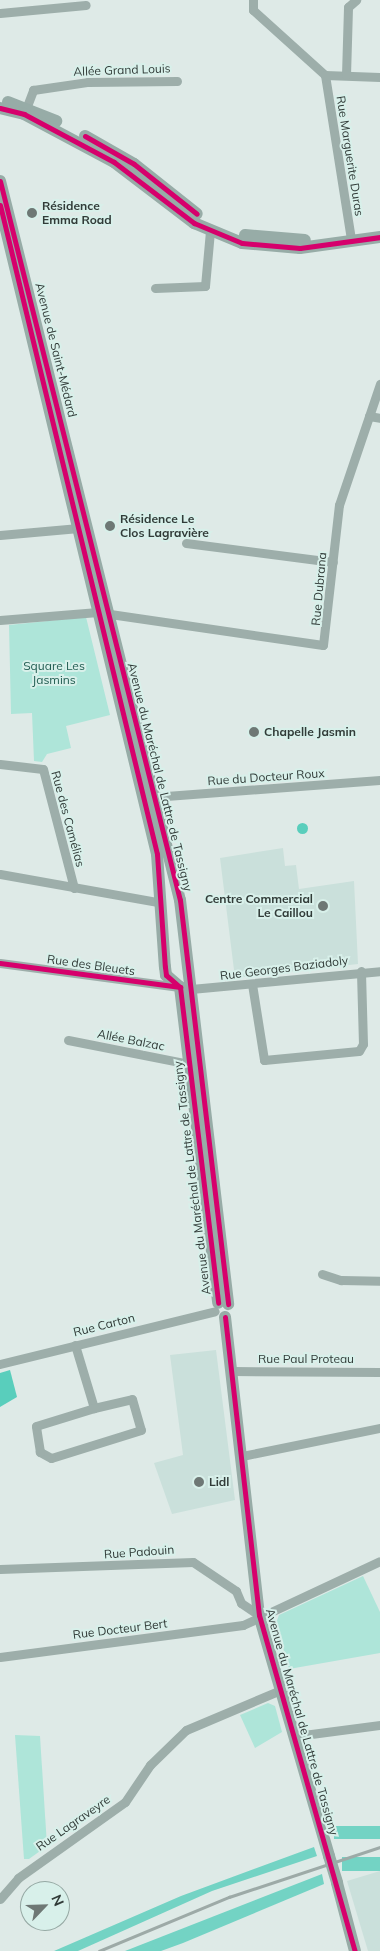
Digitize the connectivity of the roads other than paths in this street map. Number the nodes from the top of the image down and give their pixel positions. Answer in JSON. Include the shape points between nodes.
{"nodes":[{"id":1,"x":254,"y":0,"type":"edge"},
{"id":2,"x":356,"y":0,"type":"edge"},
{"id":3,"x":86,"y":5,"type":"dead end"},
{"id":4,"x":0,"y":13,"type":"edge"},
{"id":5,"x":325,"y":75,"type":"junction"},
{"id":6,"x":346,"y":75,"type":"junction"},
{"id":7,"x":380,"y":77,"type":"edge"},
{"id":8,"x":177,"y":81,"type":"dead end"},
{"id":9,"x":0,"y":100,"type":"edge"},
{"id":10,"x":0,"y":108,"type":"edge"},
{"id":11,"x":25,"y":110,"type":"junction"},
{"id":12,"x":0,"y":181,"type":"edge"},
{"id":13,"x":0,"y":205,"type":"edge"},
{"id":14,"x":210,"y":231,"type":"junction"},
{"id":15,"x":380,"y":237,"type":"edge"},
{"id":16,"x":351,"y":240,"type":"junction"},
{"id":17,"x":322,"y":242,"type":"junction"},
{"id":18,"x":155,"y":288,"type":"dead end"},
{"id":19,"x":380,"y":384,"type":"edge"},
{"id":20,"x":369,"y":416,"type":"junction"},
{"id":21,"x":380,"y":418,"type":"edge"},
{"id":22,"x":84,"y":527,"type":"junction"},
{"id":23,"x":0,"y":534,"type":"edge"},
{"id":24,"x":186,"y":542,"type":"dead end"},
{"id":25,"x":333,"y":562,"type":"junction"},
{"id":26,"x":104,"y":613,"type":"junction"},
{"id":27,"x":0,"y":620,"type":"edge"},
{"id":28,"x":0,"y":764,"type":"edge"},
{"id":29,"x":380,"y":780,"type":"edge"},
{"id":30,"x":153,"y":798,"type":"junction"},
{"id":31,"x":0,"y":874,"type":"edge"},
{"id":32,"x":74,"y":888,"type":"junction"},
{"id":33,"x":158,"y":902,"type":"junction"},
{"id":34,"x":0,"y":963,"type":"edge"},
{"id":35,"x":361,"y":971,"type":"junction"},
{"id":36,"x":380,"y":972,"type":"edge"},
{"id":37,"x":252,"y":984,"type":"junction"},
{"id":38,"x":185,"y":988,"type":"junction"},
{"id":39,"x":68,"y":1040,"type":"dead end"},
{"id":40,"x":189,"y":1064,"type":"junction"},
{"id":41,"x":322,"y":1274,"type":"dead end"},
{"id":42,"x":380,"y":1281,"type":"edge"},
{"id":43,"x":221,"y":1309,"type":"junction"},
{"id":44,"x":75,"y":1344,"type":"junction"},
{"id":45,"x":0,"y":1364,"type":"edge"},
{"id":46,"x":232,"y":1371,"type":"junction"},
{"id":47,"x":380,"y":1372,"type":"edge"},
{"id":48,"x":94,"y":1408,"type":"junction"},
{"id":49,"x":380,"y":1428,"type":"edge"},
{"id":50,"x":242,"y":1456,"type":"junction"},
{"id":51,"x":380,"y":1561,"type":"edge"},
{"id":52,"x":0,"y":1569,"type":"edge"},
{"id":53,"x":260,"y":1615,"type":"junction"},
{"id":54,"x":0,"y":1657,"type":"edge"},
{"id":55,"x":283,"y":1689,"type":"junction"},
{"id":56,"x":380,"y":1725,"type":"edge"},
{"id":57,"x":296,"y":1736,"type":"junction"},
{"id":58,"x":0,"y":1899,"type":"edge"},
{"id":59,"x":355,"y":1951,"type":"edge"}],
"edges":[{"from":1,"to":5,"type":"street","via":[[253,10]]},
{"from":2,"to":6,"type":"street","via":[[348,7]]},
{"from":3,"to":4,"type":"street"},
{"from":5,"to":6,"type":"street"},
{"from":5,"to":16,"type":"street","name":"Rue Marguerite Duras"},
{"from":6,"to":7,"type":"street"},
{"from":8,"to":11,"type":"street","name":"Allée Grand Louis","via":[[59,85],[33,90]]},
{"from":9,"to":11,"type":"main road"},
{"from":10,"to":11,"type":"main road"},
{"from":11,"to":14,"type":"main road","via":[[114,162],[176,211]]},
{"from":11,"to":17,"type":"main road","via":[[124,157],[210,222],[247,235]]},
{"from":12,"to":22,"type":"main road","name":"Avenue de Saint-Médard"},
{"from":13,"to":22,"type":"main road","name":"Avenue de Saint-Médard"},
{"from":14,"to":17,"type":"main road","via":[[279,249]]},
{"from":14,"to":18,"type":"street","via":[[206,286]]},
{"from":15,"to":16,"type":"main road"},
{"from":16,"to":17,"type":"main road"},
{"from":19,"to":20,"type":"street","name":"Rue Dubrana"},
{"from":20,"to":21,"type":"street"},
{"from":20,"to":25,"type":"street","name":"Rue Dubrana","via":[[339,504]]},
{"from":22,"to":23,"type":"street"},
{"from":22,"to":26,"type":"main road","name":"Avenue du Maréchal de Lattre de Tassigny"},
{"from":24,"to":25,"type":"street"},
{"from":25,"to":26,"type":"street","name":"Rue Dubrana","via":[[327,636],[318,646]]},
{"from":26,"to":27,"type":"street"},
{"from":26,"to":30,"type":"main road","name":"Avenue du Maréchal de Lattre de Tassigny"},
{"from":26,"to":33,"type":"main road","name":"Avenue du Maréchal de Lattre de Tassigny","via":[[157,854]]},
{"from":28,"to":32,"type":"street","name":"Rue des Camélias","via":[[43,769]]},
{"from":29,"to":30,"type":"street","name":"Rue du Docteur Roux"},
{"from":30,"to":38,"type":"main road","name":"Avenue du Maréchal de Lattre de Tassigny","via":[[180,900]]},
{"from":31,"to":32,"type":"street"},
{"from":32,"to":33,"type":"street"},
{"from":33,"to":38,"type":"main road","name":"Avenue du Maréchal de Lattre de Tassigny","via":[[166,975]]},
{"from":34,"to":38,"type":"street","name":"Rue des Bleuets"},
{"from":35,"to":36,"type":"street","name":"Rue Georges Baziadoly"},
{"from":35,"to":37,"type":"street","name":"Rue Georges Baziadoly"},
{"from":35,"to":37,"type":"street","via":[[363,1044],[359,1051],[264,1060]]},
{"from":37,"to":38,"type":"street","name":"Rue Georges Baziadoly"},
{"from":38,"to":40,"type":"main road","name":"Avenue du Maréchal de Lattre de Tassigny"},
{"from":38,"to":43,"type":"main road","name":"Avenue du Maréchal de Lattre de Tassigny"},
{"from":39,"to":40,"type":"street","name":"Allée Balzac"},
{"from":40,"to":43,"type":"main road","name":"Avenue du Maréchal de Lattre de Tassigny"},
{"from":41,"to":42,"type":"street","via":[[341,1280]]},
{"from":43,"to":44,"type":"street","name":"Rue Carton"},
{"from":43,"to":46,"type":"main road","name":"Avenue du Maréchal de Lattre de Tassigny"},
{"from":44,"to":45,"type":"street","name":"Rue Carton"},
{"from":44,"to":48,"type":"street"},
{"from":46,"to":47,"type":"street","name":"Rue Paul Proteau"},
{"from":46,"to":50,"type":"main road","name":"Avenue du Maréchal de Lattre de Tassigny"},
{"from":48,"to":48,"type":"street","via":[[132,1399],[141,1430],[51,1458],[40,1452],[36,1426]]},
{"from":49,"to":50,"type":"street"},
{"from":50,"to":53,"type":"main road","name":"Avenue du Maréchal de Lattre de Tassigny"},
{"from":51,"to":53,"type":"street"},
{"from":52,"to":53,"type":"street","name":"Rue Padouin","via":[[193,1562],[236,1591],[241,1603]]},
{"from":53,"to":54,"type":"street","name":"Rue Docteur Bert","via":[[243,1625]]},
{"from":53,"to":55,"type":"main road","name":"Avenue du Maréchal de Lattre de Tassigny"},
{"from":55,"to":57,"type":"main road","name":"Avenue du Maréchal de Lattre de Tassigny"},
{"from":55,"to":58,"type":"street","name":"Rue Lagraveyre","via":[[186,1730],[150,1765],[125,1802],[18,1878]]},
{"from":56,"to":57,"type":"street"},
{"from":57,"to":59,"type":"main road","name":"Avenue du Maréchal de Lattre de Tassigny","bridge":true}]}
